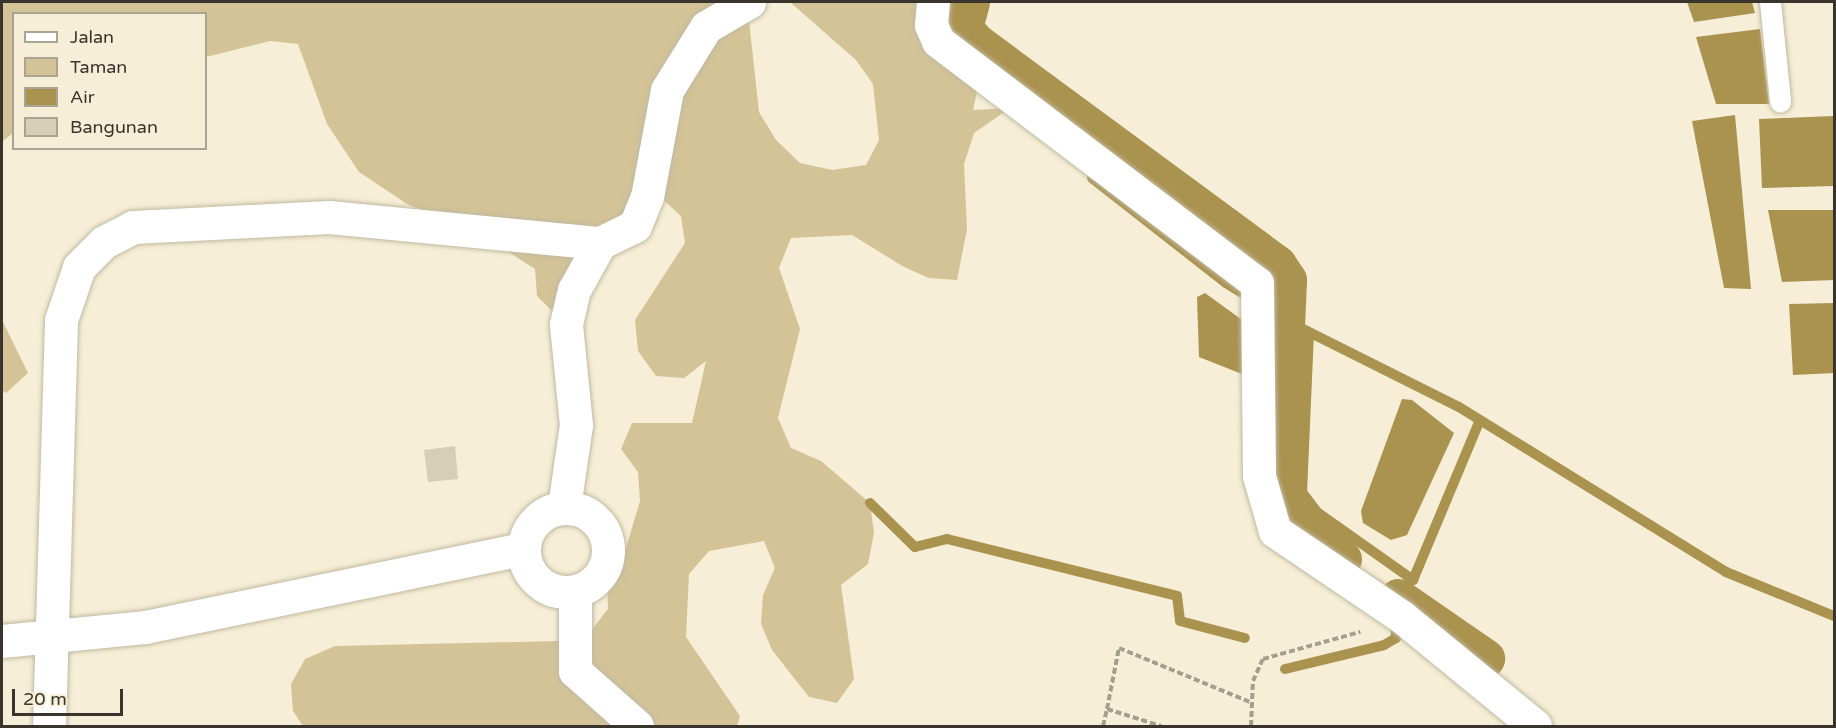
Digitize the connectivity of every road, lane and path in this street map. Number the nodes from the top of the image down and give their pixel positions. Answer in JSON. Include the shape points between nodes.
{"nodes":[{"id":1,"x":748,"y":2,"type":"edge"},
{"id":2,"x":933,"y":2,"type":"edge"},
{"id":3,"x":1770,"y":2,"type":"edge"},
{"id":4,"x":1780,"y":101,"type":"dead end"},
{"id":5,"x":600,"y":243,"type":"junction"},
{"id":6,"x":564,"y":507,"type":"junction"},
{"id":7,"x":522,"y":549,"type":"junction"},
{"id":8,"x":574,"y":593,"type":"junction"},
{"id":9,"x":1372,"y":628,"type":"dead end"},
{"id":10,"x":49,"y":637,"type":"junction"},
{"id":11,"x":2,"y":641,"type":"edge"},
{"id":12,"x":1250,"y":702,"type":"junction"},
{"id":13,"x":1107,"y":709,"type":"junction"},
{"id":14,"x":49,"y":726,"type":"edge"},
{"id":15,"x":637,"y":726,"type":"edge"},
{"id":16,"x":1103,"y":726,"type":"edge"},
{"id":17,"x":1161,"y":726,"type":"edge"},
{"id":18,"x":1251,"y":726,"type":"edge"},
{"id":19,"x":1535,"y":726,"type":"edge"}],
"edges":[{"from":1,"to":5,"type":"street","via":[[706,27],[683,63],[667,90],[647,197],[635,226]]},
{"from":2,"to":19,"type":"street","via":[[931,24],[938,41],[1245,272],[1261,298],[1261,487],[1275,531],[1402,617]]},
{"from":3,"to":4,"type":"lane"},
{"from":5,"to":6,"type":"street","via":[[574,290],[566,324],[576,425]]},
{"from":5,"to":10,"type":"street","via":[[329,217],[133,227],[104,242],[79,267],[61,320]]},
{"from":6,"to":7,"type":"street","via":[[535,520]]},
{"from":6,"to":8,"type":"street","via":[[594,517],[610,545],[602,576]]},
{"from":7,"to":8,"type":"street","via":[[529,574],[549,590]]},
{"from":7,"to":10,"type":"street","via":[[145,627]]},
{"from":8,"to":15,"type":"street","via":[[575,670]]},
{"from":9,"to":12,"type":"path","via":[[1263,659]]},
{"from":10,"to":11,"type":"street"},
{"from":10,"to":14,"type":"street"},
{"from":12,"to":13,"type":"path","via":[[1119,648]]},
{"from":12,"to":18,"type":"path"},
{"from":13,"to":16,"type":"path"},
{"from":13,"to":17,"type":"path"}]}
